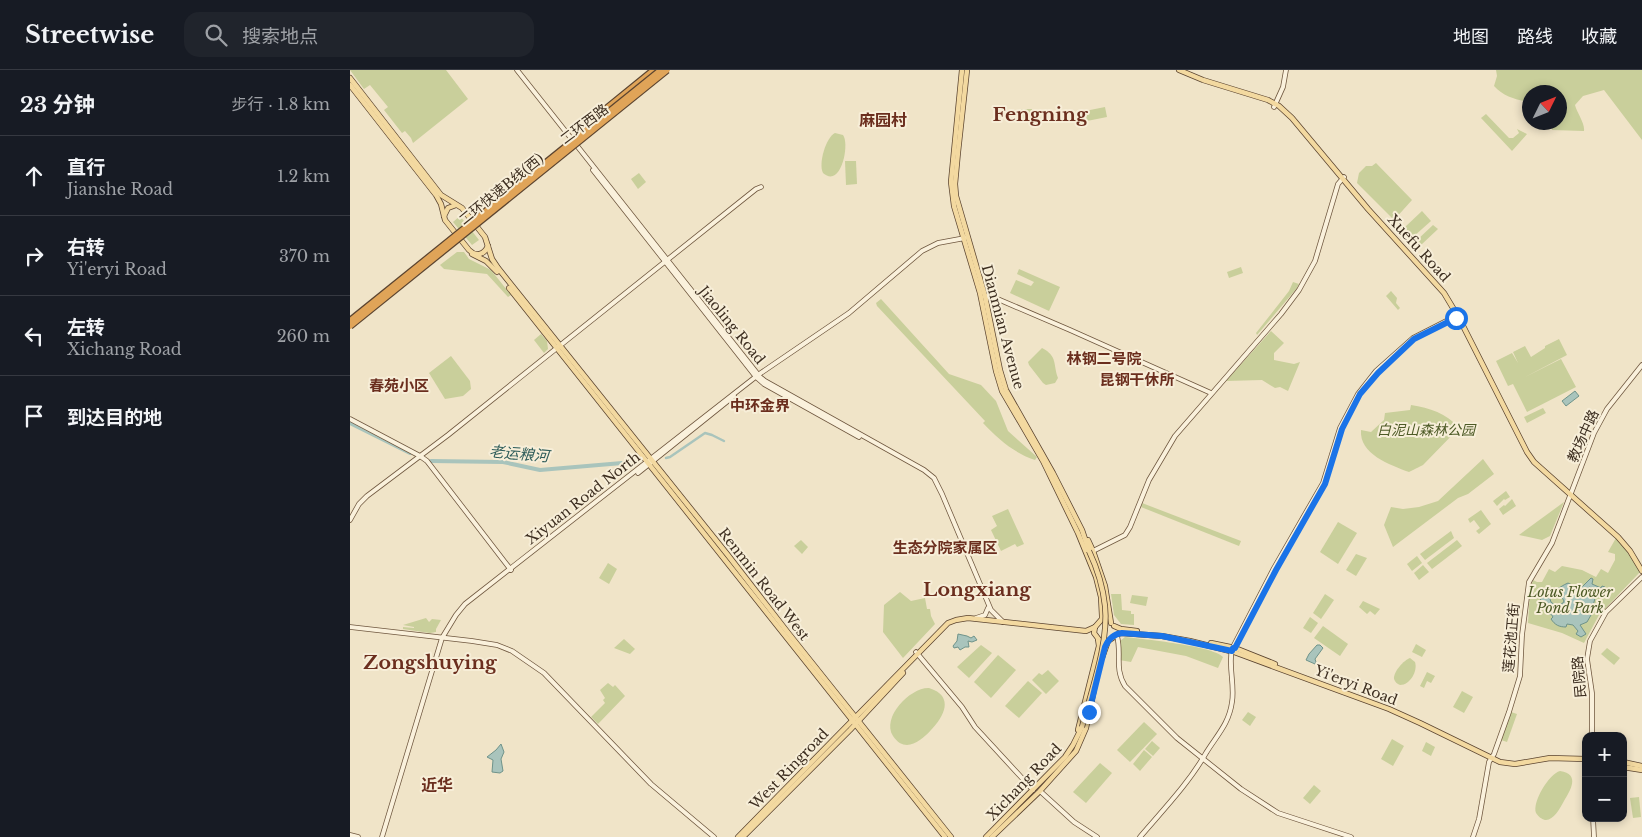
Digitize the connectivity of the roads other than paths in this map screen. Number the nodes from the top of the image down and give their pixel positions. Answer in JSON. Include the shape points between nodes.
{"nodes":[{"id":1,"x":516,"y":70,"type":"edge"},
{"id":2,"x":657,"y":70,"type":"edge"},
{"id":3,"x":668,"y":70,"type":"edge"},
{"id":4,"x":962,"y":70,"type":"edge"},
{"id":5,"x":967,"y":70,"type":"edge"},
{"id":6,"x":1179,"y":70,"type":"edge"},
{"id":7,"x":1286,"y":70,"type":"edge"},
{"id":8,"x":350,"y":78,"type":"edge"},
{"id":9,"x":350,"y":85,"type":"edge"},
{"id":10,"x":1275,"y":105,"type":"junction"},
{"id":11,"x":581,"y":132,"type":"junction"},
{"id":12,"x":573,"y":144,"type":"junction"},
{"id":13,"x":1343,"y":178,"type":"junction"},
{"id":14,"x":761,"y":188,"type":"dead end"},
{"id":15,"x":494,"y":202,"type":"junction"},
{"id":16,"x":461,"y":208,"type":"junction"},
{"id":17,"x":499,"y":208,"type":"junction"},
{"id":18,"x":446,"y":220,"type":"junction"},
{"id":19,"x":966,"y":239,"type":"junction"},
{"id":20,"x":486,"y":240,"type":"junction"},
{"id":21,"x":440,"y":246,"type":"junction"},
{"id":22,"x":445,"y":252,"type":"junction"},
{"id":23,"x":471,"y":252,"type":"junction"},
{"id":24,"x":666,"y":261,"type":"junction"},
{"id":25,"x":984,"y":296,"type":"junction"},
{"id":26,"x":364,"y":312,"type":"junction"},
{"id":27,"x":1460,"y":315,"type":"junction"},
{"id":28,"x":350,"y":320,"type":"edge"},
{"id":29,"x":350,"y":328,"type":"edge"},
{"id":30,"x":558,"y":346,"type":"junction"},
{"id":31,"x":1642,"y":365,"type":"edge"},
{"id":32,"x":758,"y":377,"type":"junction"},
{"id":33,"x":1211,"y":393,"type":"junction"},
{"id":34,"x":350,"y":419,"type":"edge"},
{"id":35,"x":420,"y":456,"type":"junction"},
{"id":36,"x":903,"y":460,"type":"junction"},
{"id":37,"x":651,"y":461,"type":"junction"},
{"id":38,"x":1054,"y":478,"type":"junction"},
{"id":39,"x":1571,"y":495,"type":"junction"},
{"id":40,"x":350,"y":514,"type":"edge"},
{"id":41,"x":350,"y":520,"type":"edge"},
{"id":42,"x":1080,"y":531,"type":"junction"},
{"id":43,"x":1091,"y":551,"type":"junction"},
{"id":44,"x":510,"y":569,"type":"junction"},
{"id":45,"x":1642,"y":571,"type":"edge"},
{"id":46,"x":1642,"y":577,"type":"edge"},
{"id":47,"x":974,"y":619,"type":"junction"},
{"id":48,"x":1099,"y":622,"type":"junction"},
{"id":49,"x":1005,"y":623,"type":"junction"},
{"id":50,"x":1112,"y":624,"type":"junction"},
{"id":51,"x":350,"y":627,"type":"edge"},
{"id":52,"x":1095,"y":627,"type":"junction"},
{"id":53,"x":1090,"y":632,"type":"junction"},
{"id":54,"x":1148,"y":634,"type":"junction"},
{"id":55,"x":1116,"y":636,"type":"junction"},
{"id":56,"x":443,"y":638,"type":"junction"},
{"id":57,"x":1097,"y":638,"type":"junction"},
{"id":58,"x":1111,"y":641,"type":"junction"},
{"id":59,"x":1233,"y":650,"type":"junction"},
{"id":60,"x":917,"y":654,"type":"junction"},
{"id":61,"x":1097,"y":666,"type":"junction"},
{"id":62,"x":856,"y":721,"type":"junction"},
{"id":63,"x":1592,"y":732,"type":"edge"},
{"id":64,"x":1078,"y":742,"type":"junction"},
{"id":65,"x":1582,"y":757,"type":"edge"},
{"id":66,"x":1491,"y":758,"type":"junction"},
{"id":67,"x":1204,"y":760,"type":"junction"},
{"id":68,"x":1627,"y":763,"type":"edge"},
{"id":69,"x":1642,"y":766,"type":"edge"},
{"id":70,"x":1627,"y":768,"type":"edge"},
{"id":71,"x":1642,"y":770,"type":"edge"},
{"id":72,"x":1033,"y":790,"type":"junction"},
{"id":73,"x":1040,"y":791,"type":"junction"},
{"id":74,"x":1593,"y":822,"type":"edge"},
{"id":75,"x":350,"y":835,"type":"edge"},
{"id":76,"x":358,"y":837,"type":"edge"},
{"id":77,"x":383,"y":837,"type":"edge"},
{"id":78,"x":714,"y":837,"type":"edge"},
{"id":79,"x":738,"y":837,"type":"edge"},
{"id":80,"x":743,"y":837,"type":"edge"},
{"id":81,"x":945,"y":837,"type":"edge"},
{"id":82,"x":951,"y":837,"type":"edge"},
{"id":83,"x":986,"y":837,"type":"edge"},
{"id":84,"x":992,"y":837,"type":"edge"},
{"id":85,"x":1097,"y":837,"type":"edge"},
{"id":86,"x":1142,"y":837,"type":"edge"},
{"id":87,"x":1349,"y":837,"type":"edge"},
{"id":88,"x":1473,"y":837,"type":"edge"},
{"id":89,"x":1594,"y":837,"type":"edge"}],
"edges":[{"from":1,"to":12,"type":"street","name":"Jiaoling Road"},
{"from":2,"to":11,"type":"main road","name":"二环西路"},
{"from":2,"to":11,"type":"highway","bridge":true},
{"from":2,"to":28,"type":"highway","bridge":true},
{"from":3,"to":12,"type":"main road","name":"二环西路","via":[[586,138]]},
{"from":3,"to":29,"type":"highway","name":"二环快速B线(西)","bridge":true},
{"from":4,"to":19,"type":"main road","name":"Dianmian Avenue","via":[[951,189]]},
{"from":5,"to":19,"type":"main road","name":"Dianmian Avenue","via":[[955,184]]},
{"from":6,"to":10,"type":"main road","name":"Xuefu Road"},
{"from":7,"to":10,"type":"street"},
{"from":8,"to":16,"type":"main road","via":[[440,193]]},
{"from":9,"to":18,"type":"main road","via":[[436,195]]},
{"from":10,"to":13,"type":"main road","name":"Xuefu Road","via":[[1292,119]]},
{"from":11,"to":12,"type":"main road","name":"二环西路"},
{"from":12,"to":15,"type":"main road"},
{"from":12,"to":17,"type":"main road"},
{"from":12,"to":24,"type":"street","name":"Jiaoling Road"},
{"from":12,"to":26,"type":"main road","name":"二环西路","bridge":true},
{"from":13,"to":27,"type":"main road","name":"Xuefu Road"},
{"from":13,"to":33,"type":"street","via":[[1336,189],[1315,261],[1299,290]]},
{"from":14,"to":24,"type":"street"},
{"from":15,"to":16,"type":"main road","via":[[476,215],[470,215]]},
{"from":15,"to":17,"type":"main road","via":[[494,208]]},
{"from":16,"to":18,"type":"main road","via":[[448,208],[444,214]]},
{"from":16,"to":20,"type":"main road"},
{"from":17,"to":20,"type":"main road","via":[[483,223]]},
{"from":18,"to":21,"type":"main road","via":[[451,235]]},
{"from":18,"to":23,"type":"main road"},
{"from":19,"to":25,"type":"main road","name":"Dianmian Avenue"},
{"from":19,"to":32,"type":"street","name":"Xiyuan Road North","via":[[936,246],[913,260],[844,318]]},
{"from":19,"to":38,"type":"main road","name":"Dianmian Avenue","via":[[1002,391]]},
{"from":20,"to":23,"type":"main road","via":[[484,252],[479,255]]},
{"from":20,"to":30,"type":"main road","via":[[496,266]]},
{"from":21,"to":22,"type":"main road","via":[[445,247]]},
{"from":21,"to":28,"type":"main road"},
{"from":22,"to":23,"type":"main road","via":[[458,244]]},
{"from":22,"to":29,"type":"main road"},
{"from":23,"to":30,"type":"main road","via":[[493,267]]},
{"from":24,"to":30,"type":"street"},
{"from":24,"to":32,"type":"street","name":"Jiaoling Road"},
{"from":25,"to":33,"type":"street","via":[[1043,318]]},
{"from":25,"to":38,"type":"main road","name":"Dianmian Avenue","via":[[1006,390]]},
{"from":26,"to":28,"type":"main road","name":"二环西路"},
{"from":26,"to":29,"type":"main road","name":"二环西路"},
{"from":27,"to":39,"type":"main road","name":"Xuefu Road","via":[[1530,457]]},
{"from":27,"to":59,"type":"street","via":[[1414,339],[1360,394],[1342,429],[1325,484]]},
{"from":30,"to":35,"type":"street"},
{"from":30,"to":37,"type":"main road","name":"Renmin Road West"},
{"from":31,"to":39,"type":"street","name":"教场中路","via":[[1607,409],[1594,433]]},
{"from":32,"to":36,"type":"street","name":"Jiaoling Road","via":[[764,384]]},
{"from":32,"to":37,"type":"street","name":"Xiyuan Road North"},
{"from":33,"to":43,"type":"street","via":[[1173,439],[1149,480],[1128,531],[1122,538]]},
{"from":34,"to":35,"type":"street"},
{"from":35,"to":40,"type":"street","via":[[366,495]]},
{"from":35,"to":41,"type":"street","via":[[367,496]]},
{"from":35,"to":44,"type":"street"},
{"from":36,"to":47,"type":"street","name":"Jiaoling Road","via":[[926,474],[941,494],[988,607],[985,615]]},
{"from":36,"to":49,"type":"street","name":"Jiaoling Road","via":[[928,472],[939,486],[990,609]]},
{"from":37,"to":44,"type":"street","name":"Xiyuan Road North"},
{"from":37,"to":62,"type":"main road","name":"Renmin Road West"},
{"from":38,"to":42,"type":"main road","name":"Dianmian Avenue"},
{"from":39,"to":45,"type":"main road","name":"Xuefu Road","via":[[1618,537]]},
{"from":39,"to":66,"type":"street","name":"莲花池正街","via":[[1552,543],[1529,582],[1520,676]]},
{"from":42,"to":43,"type":"main road","name":"Dianmian Avenue"},
{"from":42,"to":48,"type":"main road","name":"Dianmian Avenue","bridge":true,"via":[[1100,588],[1102,616]]},
{"from":43,"to":50,"type":"main road","name":"Dianmian Avenue","bridge":true,"via":[[1105,586]]},
{"from":43,"to":64,"type":"main road","name":"Xichang Road","bridge":true,"via":[[1102,588],[1105,631]]},
{"from":44,"to":56,"type":"street","name":"Xiyuan Road North","via":[[457,616]]},
{"from":46,"to":63,"type":"street","name":"民院路","via":[[1606,612],[1590,641],[1587,659],[1592,693]]},
{"from":47,"to":49,"type":"main road"},
{"from":47,"to":60,"type":"main road","via":[[948,623]]},
{"from":48,"to":50,"type":"main road","bridge":true},
{"from":48,"to":52,"type":"main road"},
{"from":49,"to":53,"type":"main road"},
{"from":50,"to":54,"type":"main road","name":"Yi'eryi Road"},
{"from":50,"to":55,"type":"main road"},
{"from":51,"to":56,"type":"street"},
{"from":52,"to":53,"type":"main road"},
{"from":52,"to":57,"type":"main road"},
{"from":53,"to":57,"type":"main road"},
{"from":53,"to":60,"type":"main road","via":[[964,621],[946,627]]},
{"from":54,"to":55,"type":"main road","name":"Yi'eryi Road","via":[[1122,633]]},
{"from":54,"to":59,"type":"main road","name":"Yi'eryi Road","via":[[1186,638]]},
{"from":55,"to":58,"type":"main road"},
{"from":55,"to":67,"type":"street","via":[[1120,679],[1177,738]]},
{"from":56,"to":77,"type":"street","name":"Xiyuan Road North"},
{"from":56,"to":78,"type":"street","via":[[506,648],[536,666],[651,784]]},
{"from":57,"to":58,"type":"main road","bridge":true},
{"from":57,"to":61,"type":"main road","name":"Xichang Road"},
{"from":58,"to":61,"type":"main road","name":"Xichang Road","bridge":true},
{"from":58,"to":67,"type":"street","via":[[1117,643],[1116,668],[1124,688]]},
{"from":59,"to":66,"type":"main road","name":"Yi'eryi Road","via":[[1407,714]]},
{"from":59,"to":67,"type":"street","via":[[1236,689],[1232,714]]},
{"from":60,"to":62,"type":"main road"},
{"from":60,"to":72,"type":"street","via":[[975,726]]},
{"from":61,"to":64,"type":"main road","name":"Xichang Road","via":[[1086,728]]},
{"from":62,"to":79,"type":"main road","name":"West Ringroad"},
{"from":62,"to":80,"type":"main road","name":"West Ringroad"},
{"from":62,"to":81,"type":"main road","name":"Renmin Road West"},
{"from":62,"to":82,"type":"main road","name":"Renmin Road West"},
{"from":64,"to":72,"type":"main road","name":"Xichang Road"},
{"from":64,"to":73,"type":"main road","name":"Xichang Road","via":[[1072,756]]},
{"from":65,"to":66,"type":"main road","name":"Yi'eryi Road","via":[[1550,756],[1520,761]]},
{"from":66,"to":88,"type":"street","name":"莲花池正街"},
{"from":67,"to":86,"type":"street"},
{"from":67,"to":87,"type":"street","via":[[1277,815]]},
{"from":68,"to":69,"type":"main road"},
{"from":70,"to":71,"type":"main road"},
{"from":72,"to":83,"type":"main road","name":"Xichang Road"},
{"from":73,"to":84,"type":"main road","name":"Xichang Road"},
{"from":73,"to":85,"type":"street","via":[[1074,822]]},
{"from":74,"to":89,"type":"street"},
{"from":75,"to":76,"type":"street"}]}
